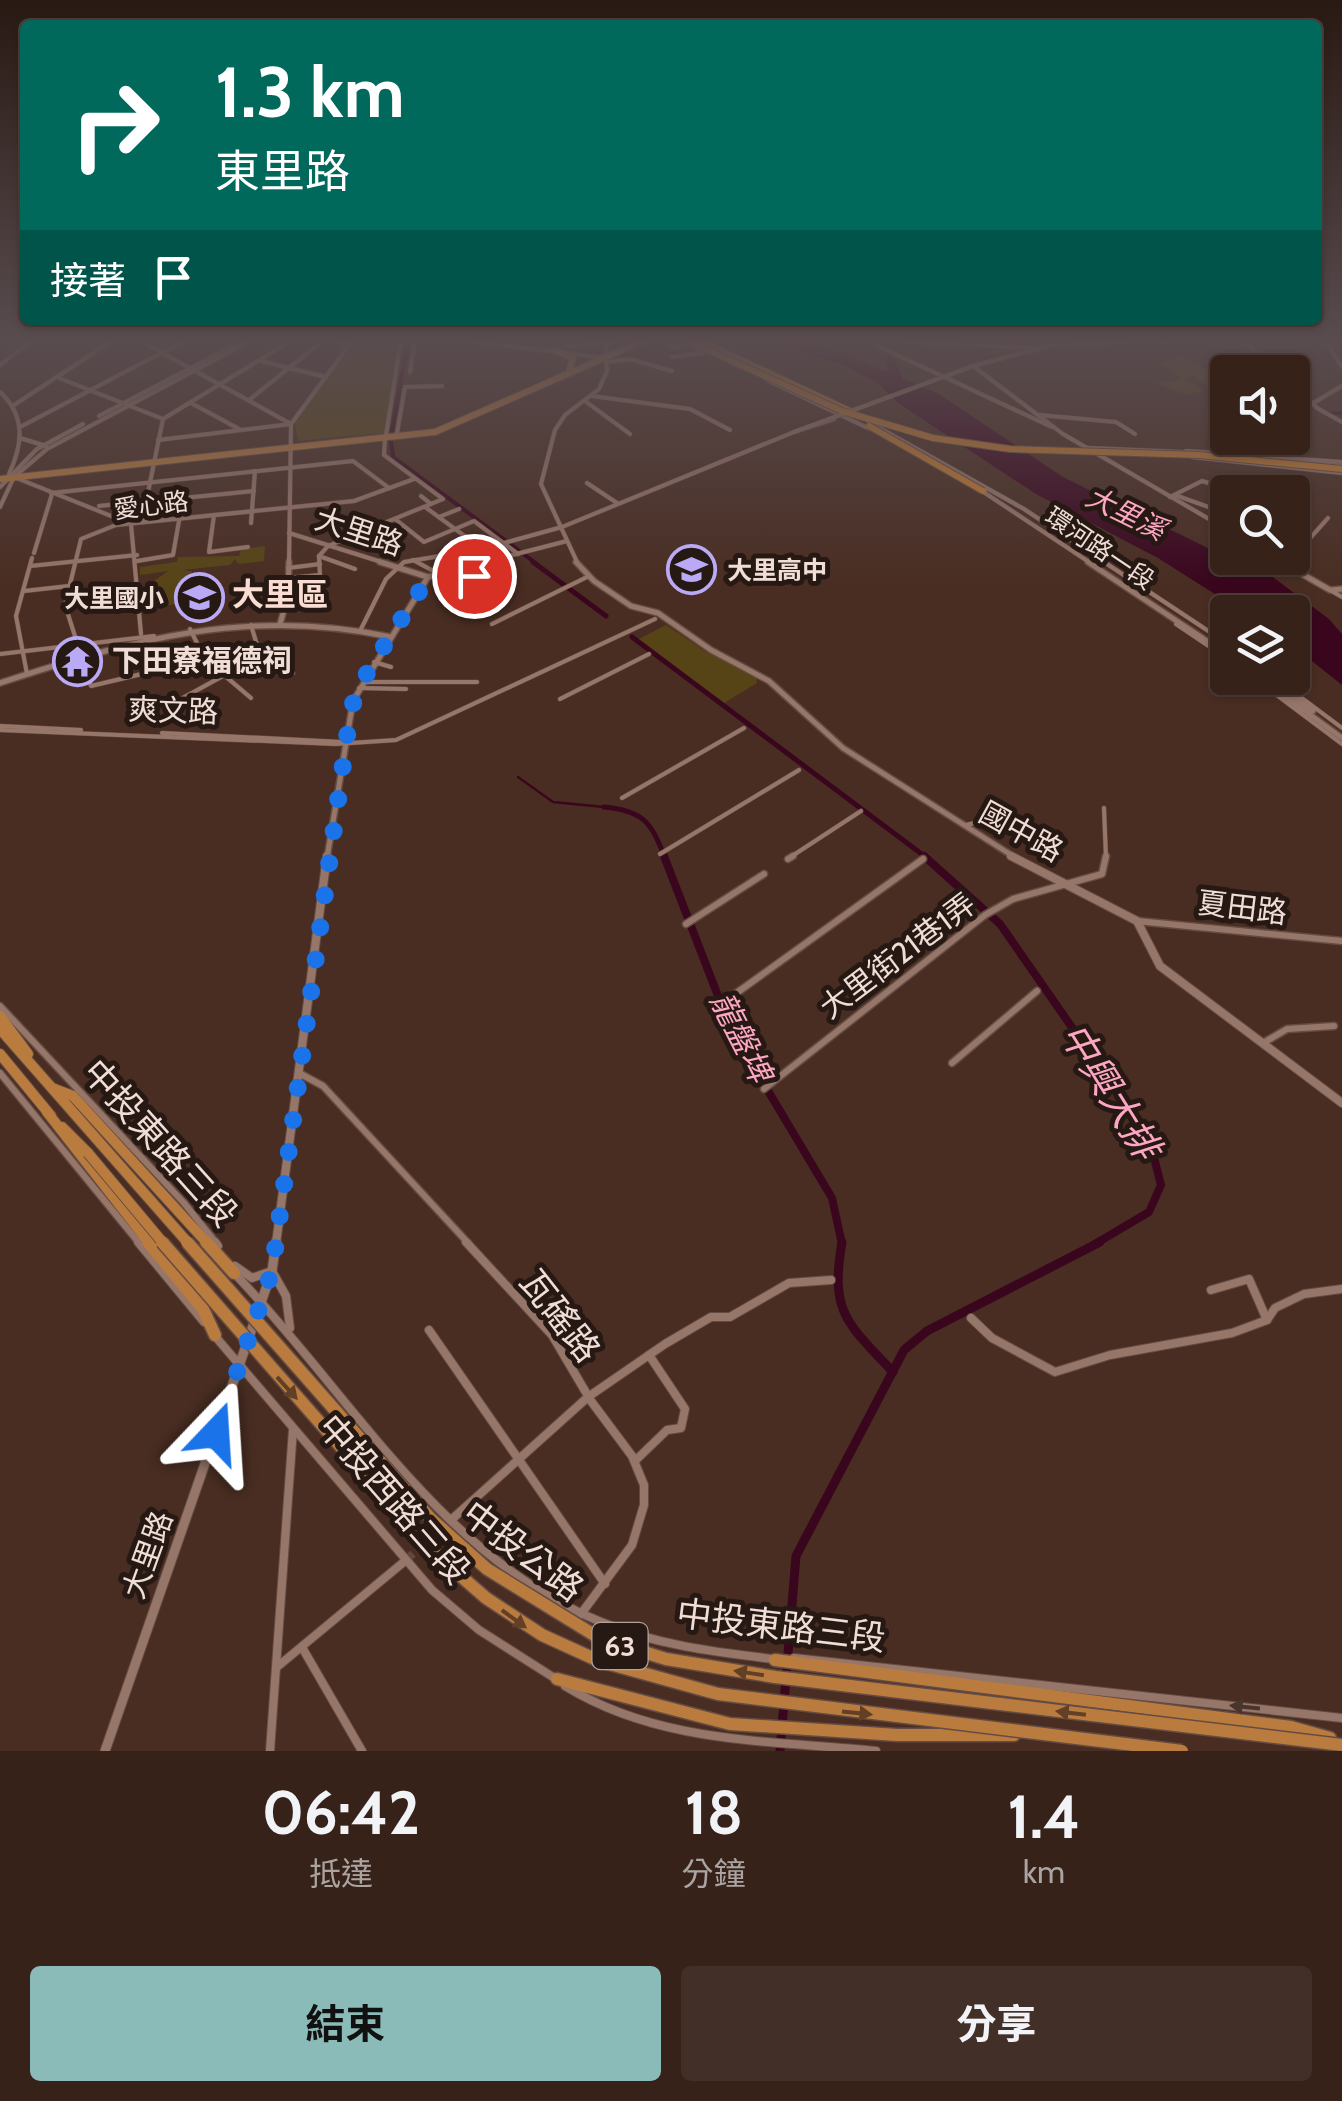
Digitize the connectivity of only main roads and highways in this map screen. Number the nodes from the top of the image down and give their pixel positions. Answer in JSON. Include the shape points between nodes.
{"nodes":[{"id":1,"x":453,"y":422,"type":"edge"},
{"id":2,"x":464,"y":422,"type":"edge"},
{"id":3,"x":858,"y":422,"type":"edge"},
{"id":4,"x":871,"y":422,"type":"edge"},
{"id":5,"x":891,"y":422,"type":"edge"},
{"id":6,"x":385,"y":437,"type":"junction"},
{"id":7,"x":291,"y":447,"type":"joint"},
{"id":8,"x":1180,"y":453,"type":"junction"},
{"id":9,"x":1342,"y":468,"type":"edge"},
{"id":10,"x":8,"y":476,"type":"edge"},
{"id":11,"x":983,"y":491,"type":"road end"},
{"id":12,"x":0,"y":1016,"type":"edge"},
{"id":13,"x":0,"y":1029,"type":"edge"},
{"id":14,"x":0,"y":1057,"type":"edge"},
{"id":15,"x":34,"y":1066,"type":"junction"},
{"id":16,"x":52,"y":1088,"type":"junction"},
{"id":17,"x":48,"y":1112,"type":"junction"},
{"id":18,"x":95,"y":1149,"type":"junction"},
{"id":19,"x":234,"y":1273,"type":"road end"},
{"id":20,"x":215,"y":1335,"type":"road end"},
{"id":21,"x":785,"y":1660,"type":"road end"},
{"id":22,"x":557,"y":1679,"type":"road end"},
{"id":23,"x":1057,"y":1736,"type":"junction"},
{"id":24,"x":1342,"y":1743,"type":"edge"},
{"id":25,"x":1182,"y":1751,"type":"edge"}],
"edges":[{"from":1,"to":6,"type":"main road"},
{"from":2,"to":6,"type":"main road"},
{"from":3,"to":11,"type":"highway","bridge":true},
{"from":4,"to":8,"type":"highway","bridge":true,"via":[[1010,449]]},
{"from":5,"to":8,"type":"highway","bridge":true,"via":[[1009,446]]},
{"from":6,"to":7,"type":"main road"},
{"from":7,"to":10,"type":"main road"},
{"from":8,"to":9,"type":"highway","bridge":true},
{"from":12,"to":15,"type":"main road"},
{"from":13,"to":15,"type":"main road","name":"中投公路","number":"63"},
{"from":14,"to":17,"type":"main road","name":"中投公路","number":"63"},
{"from":15,"to":16,"type":"main road","name":"中投公路","number":"63"},
{"from":16,"to":18,"type":"main road","name":"中投公路","number":"63"},
{"from":16,"to":19,"type":"main road","via":[[73,1096]]},
{"from":17,"to":18,"type":"main road","name":"中投公路","number":"63"},
{"from":17,"to":20,"type":"main road","via":[[204,1309]]},
{"from":18,"to":23,"type":"main road","name":"中投公路","number":"63","one_way":true,"bridge":true,"via":[[247,1343],[411,1528],[457,1576],[532,1631],[584,1658],[668,1686]]},
{"from":24,"to":18,"type":"main road","name":"中投公路","number":"63","one_way":true,"bridge":true,"via":[[737,1672],[666,1660],[576,1627],[487,1569],[430,1518]]},
{"from":21,"to":24,"type":"main road","via":[[1291,1727]]},
{"from":22,"to":23,"type":"main road","via":[[782,1735]]},
{"from":23,"to":25,"type":"main road","name":"中投公路","number":"63","bridge":true}]}
